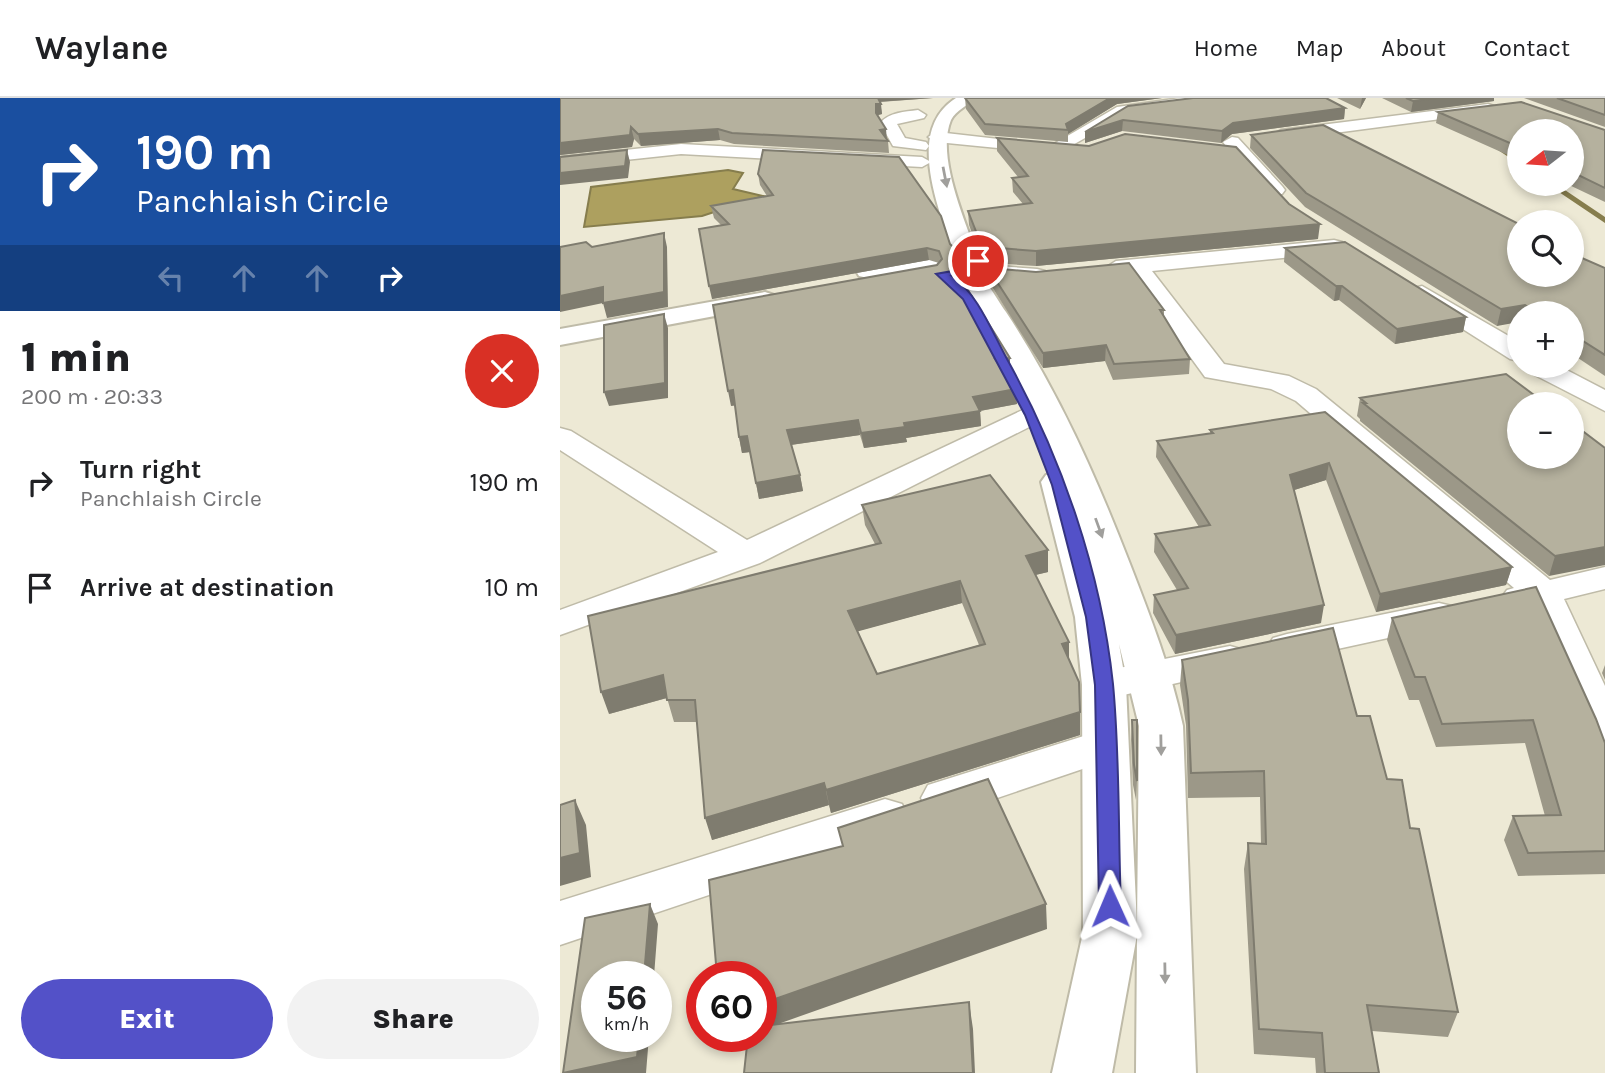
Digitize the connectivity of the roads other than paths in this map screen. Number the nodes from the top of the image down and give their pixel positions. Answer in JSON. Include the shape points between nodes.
{"nodes":[{"id":1,"x":967,"y":98,"type":"edge"},
{"id":2,"x":1144,"y":98,"type":"edge"},
{"id":3,"x":1218,"y":98,"type":"edge"},
{"id":4,"x":918,"y":105,"type":"edge"},
{"id":5,"x":1161,"y":105,"type":"junction"},
{"id":6,"x":1507,"y":107,"type":"edge"},
{"id":7,"x":1480,"y":110,"type":"joint"},
{"id":8,"x":1343,"y":111,"type":"edge"},
{"id":9,"x":1424,"y":117,"type":"joint"},
{"id":10,"x":1368,"y":123,"type":"junction"},
{"id":11,"x":1322,"y":129,"type":"junction"},
{"id":12,"x":1253,"y":143,"type":"junction"},
{"id":13,"x":1359,"y":148,"type":"edge"},
{"id":14,"x":926,"y":149,"type":"junction"},
{"id":15,"x":1057,"y":149,"type":"junction"},
{"id":16,"x":1215,"y":150,"type":"edge"},
{"id":17,"x":1089,"y":152,"type":"edge"},
{"id":18,"x":560,"y":162,"type":"edge"},
{"id":19,"x":1287,"y":203,"type":"edge"},
{"id":20,"x":1316,"y":226,"type":"edge"},
{"id":21,"x":949,"y":266,"type":"junction"},
{"id":22,"x":1136,"y":266,"type":"junction"},
{"id":23,"x":1097,"y":270,"type":"edge"},
{"id":24,"x":1059,"y":274,"type":"edge"},
{"id":25,"x":846,"y":280,"type":"edge"},
{"id":26,"x":1403,"y":282,"type":"edge"},
{"id":27,"x":560,"y":327,"type":"edge"},
{"id":28,"x":560,"y":337,"type":"edge"},
{"id":29,"x":1507,"y":346,"type":"edge"},
{"id":30,"x":1561,"y":378,"type":"edge"},
{"id":31,"x":1605,"y":402,"type":"edge"},
{"id":32,"x":1031,"y":415,"type":"junction"},
{"id":33,"x":560,"y":437,"type":"edge"},
{"id":34,"x":747,"y":555,"type":"junction"},
{"id":35,"x":1605,"y":578,"type":"edge"},
{"id":36,"x":1543,"y":593,"type":"junction"},
{"id":37,"x":560,"y":623,"type":"edge"},
{"id":38,"x":1152,"y":675,"type":"junction"},
{"id":39,"x":1104,"y":685,"type":"junction"},
{"id":40,"x":1605,"y":732,"type":"edge"},
{"id":41,"x":1106,"y":745,"type":"junction"},
{"id":42,"x":560,"y":923,"type":"edge"},
{"id":43,"x":1082,"y":1073,"type":"edge"},
{"id":44,"x":1166,"y":1073,"type":"edge"}],
"edges":[{"from":1,"to":14,"type":"main road","via":[[950,110]]},
{"from":2,"to":5,"type":"street"},
{"from":3,"to":5,"type":"street"},
{"from":4,"to":14,"type":"main road"},
{"from":4,"to":14,"type":"street","via":[[888,123],[899,142]]},
{"from":5,"to":15,"type":"street","via":[[1123,110]]},
{"from":6,"to":7,"type":"street"},
{"from":7,"to":9,"type":"street"},
{"from":8,"to":10,"type":"street"},
{"from":9,"to":10,"type":"street"},
{"from":10,"to":11,"type":"street"},
{"from":11,"to":12,"type":"street"},
{"from":11,"to":13,"type":"street"},
{"from":12,"to":16,"type":"street"},
{"from":12,"to":19,"type":"street"},
{"from":14,"to":15,"type":"street"},
{"from":14,"to":18,"type":"street","via":[[681,149]]},
{"from":14,"to":21,"type":"main road"},
{"from":14,"to":21,"type":"main road","one_way":true,"via":[[953,218]]},
{"from":15,"to":17,"type":"street"},
{"from":20,"to":22,"type":"street","via":[[1351,249]]},
{"from":21,"to":24,"type":"street","via":[[1035,276]]},
{"from":21,"to":25,"type":"main road"},
{"from":21,"to":32,"type":"main road","via":[[951,280],[968,298]]},
{"from":21,"to":38,"type":"main road","one_way":true,"via":[[994,312],[1035,382],[1079,475]]},
{"from":22,"to":23,"type":"street"},
{"from":22,"to":36,"type":"street","via":[[1215,370],[1279,382],[1306,395]]},
{"from":26,"to":29,"type":"street"},
{"from":27,"to":28,"type":"main road","via":[[791,290]]},
{"from":30,"to":31,"type":"street"},
{"from":32,"to":34,"type":"street","via":[[885,491]]},
{"from":32,"to":39,"type":"main road","via":[[1059,485],[1095,617]]},
{"from":33,"to":34,"type":"street"},
{"from":34,"to":37,"type":"street"},
{"from":35,"to":36,"type":"street"},
{"from":36,"to":38,"type":"street"},
{"from":36,"to":40,"type":"street"},
{"from":38,"to":39,"type":"street"},
{"from":38,"to":44,"type":"main road","one_way":true,"via":[[1161,726]]},
{"from":39,"to":41,"type":"main road"},
{"from":41,"to":42,"type":"street"},
{"from":41,"to":43,"type":"main road","via":[[1110,933]]}]}
